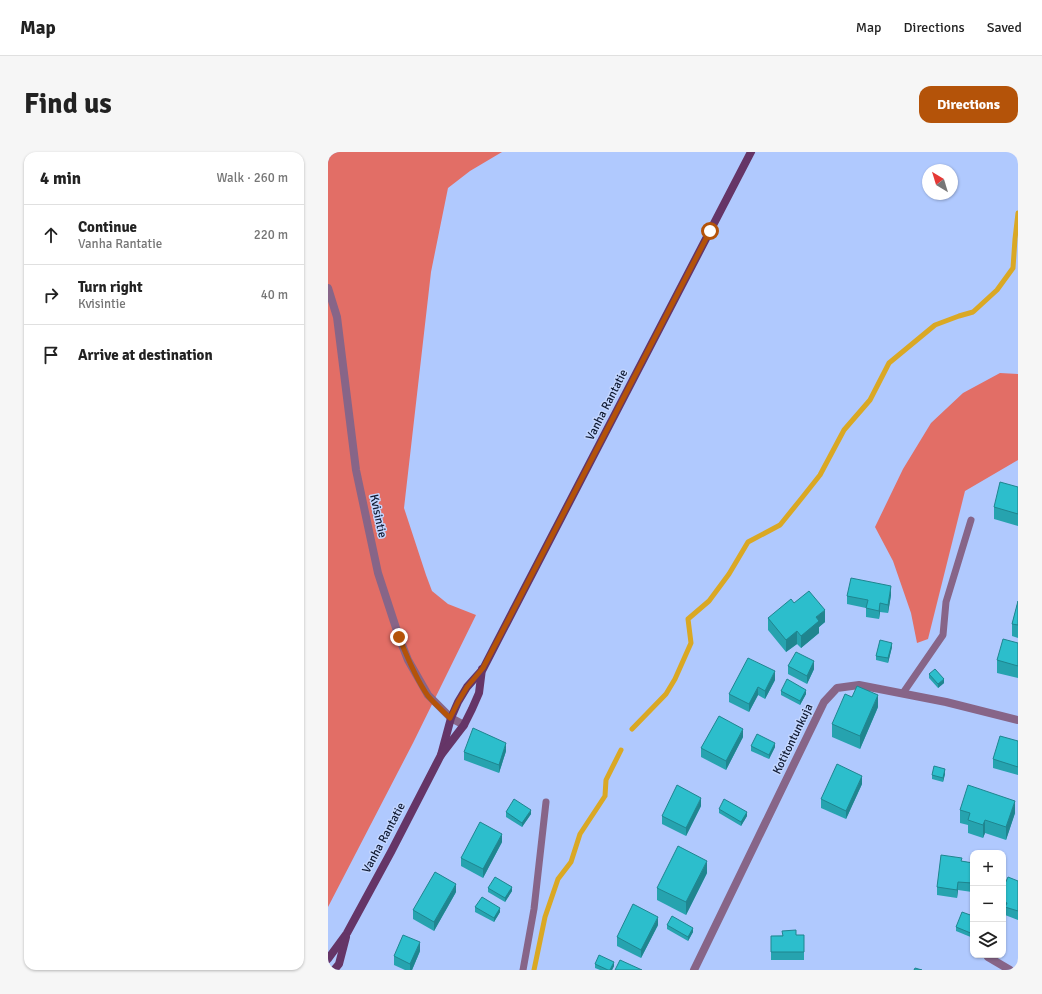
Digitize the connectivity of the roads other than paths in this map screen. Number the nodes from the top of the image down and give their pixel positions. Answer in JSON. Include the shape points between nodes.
{"nodes":[{"id":1,"x":752,"y":152,"type":"edge"},
{"id":2,"x":328,"y":288,"type":"edge"},
{"id":3,"x":971,"y":520,"type":"dead end"},
{"id":4,"x":483,"y":668,"type":"junction"},
{"id":5,"x":903,"y":693,"type":"junction"},
{"id":6,"x":450,"y":718,"type":"junction"},
{"id":7,"x":1018,"y":720,"type":"edge"},
{"id":8,"x":464,"y":725,"type":"junction"},
{"id":9,"x":441,"y":755,"type":"junction"},
{"id":10,"x":546,"y":802,"type":"dead end"},
{"id":11,"x":347,"y":932,"type":"junction"},
{"id":12,"x":991,"y":958,"type":"edge"},
{"id":13,"x":328,"y":959,"type":"edge"},
{"id":14,"x":334,"y":970,"type":"edge"},
{"id":15,"x":523,"y":970,"type":"edge"},
{"id":16,"x":694,"y":970,"type":"edge"},
{"id":17,"x":1010,"y":970,"type":"edge"}],
"edges":[{"from":1,"to":4,"type":"main road","name":"Vanha Rantatie"},
{"from":2,"to":6,"type":"street","name":"Kvisintie","via":[[337,317],[356,470],[378,573],[408,660],[428,695]]},
{"from":3,"to":5,"type":"lane","via":[[946,602],[943,635]]},
{"from":4,"to":6,"type":"main road","name":"Vanha Rantatie","via":[[461,697]]},
{"from":4,"to":8,"type":"main road","name":"Vanha Rantatie","via":[[479,693]]},
{"from":5,"to":7,"type":"street","name":"Kotitontunkuja"},
{"from":5,"to":16,"type":"street","name":"Kotitontunkuja","via":[[859,685],[837,688],[824,702]]},
{"from":6,"to":8,"type":"street","name":"Kvisintie"},
{"from":6,"to":9,"type":"main road","name":"Vanha Rantatie"},
{"from":8,"to":9,"type":"main road","name":"Vanha Rantatie"},
{"from":9,"to":11,"type":"main road","name":"Vanha Rantatie"},
{"from":10,"to":15,"type":"lane","via":[[534,909]]},
{"from":11,"to":13,"type":"main road","name":"Vanha Rantatie"},
{"from":11,"to":14,"type":"main road","name":"Vanha Rantatie","via":[[339,964]]},
{"from":12,"to":17,"type":"street"}]}
